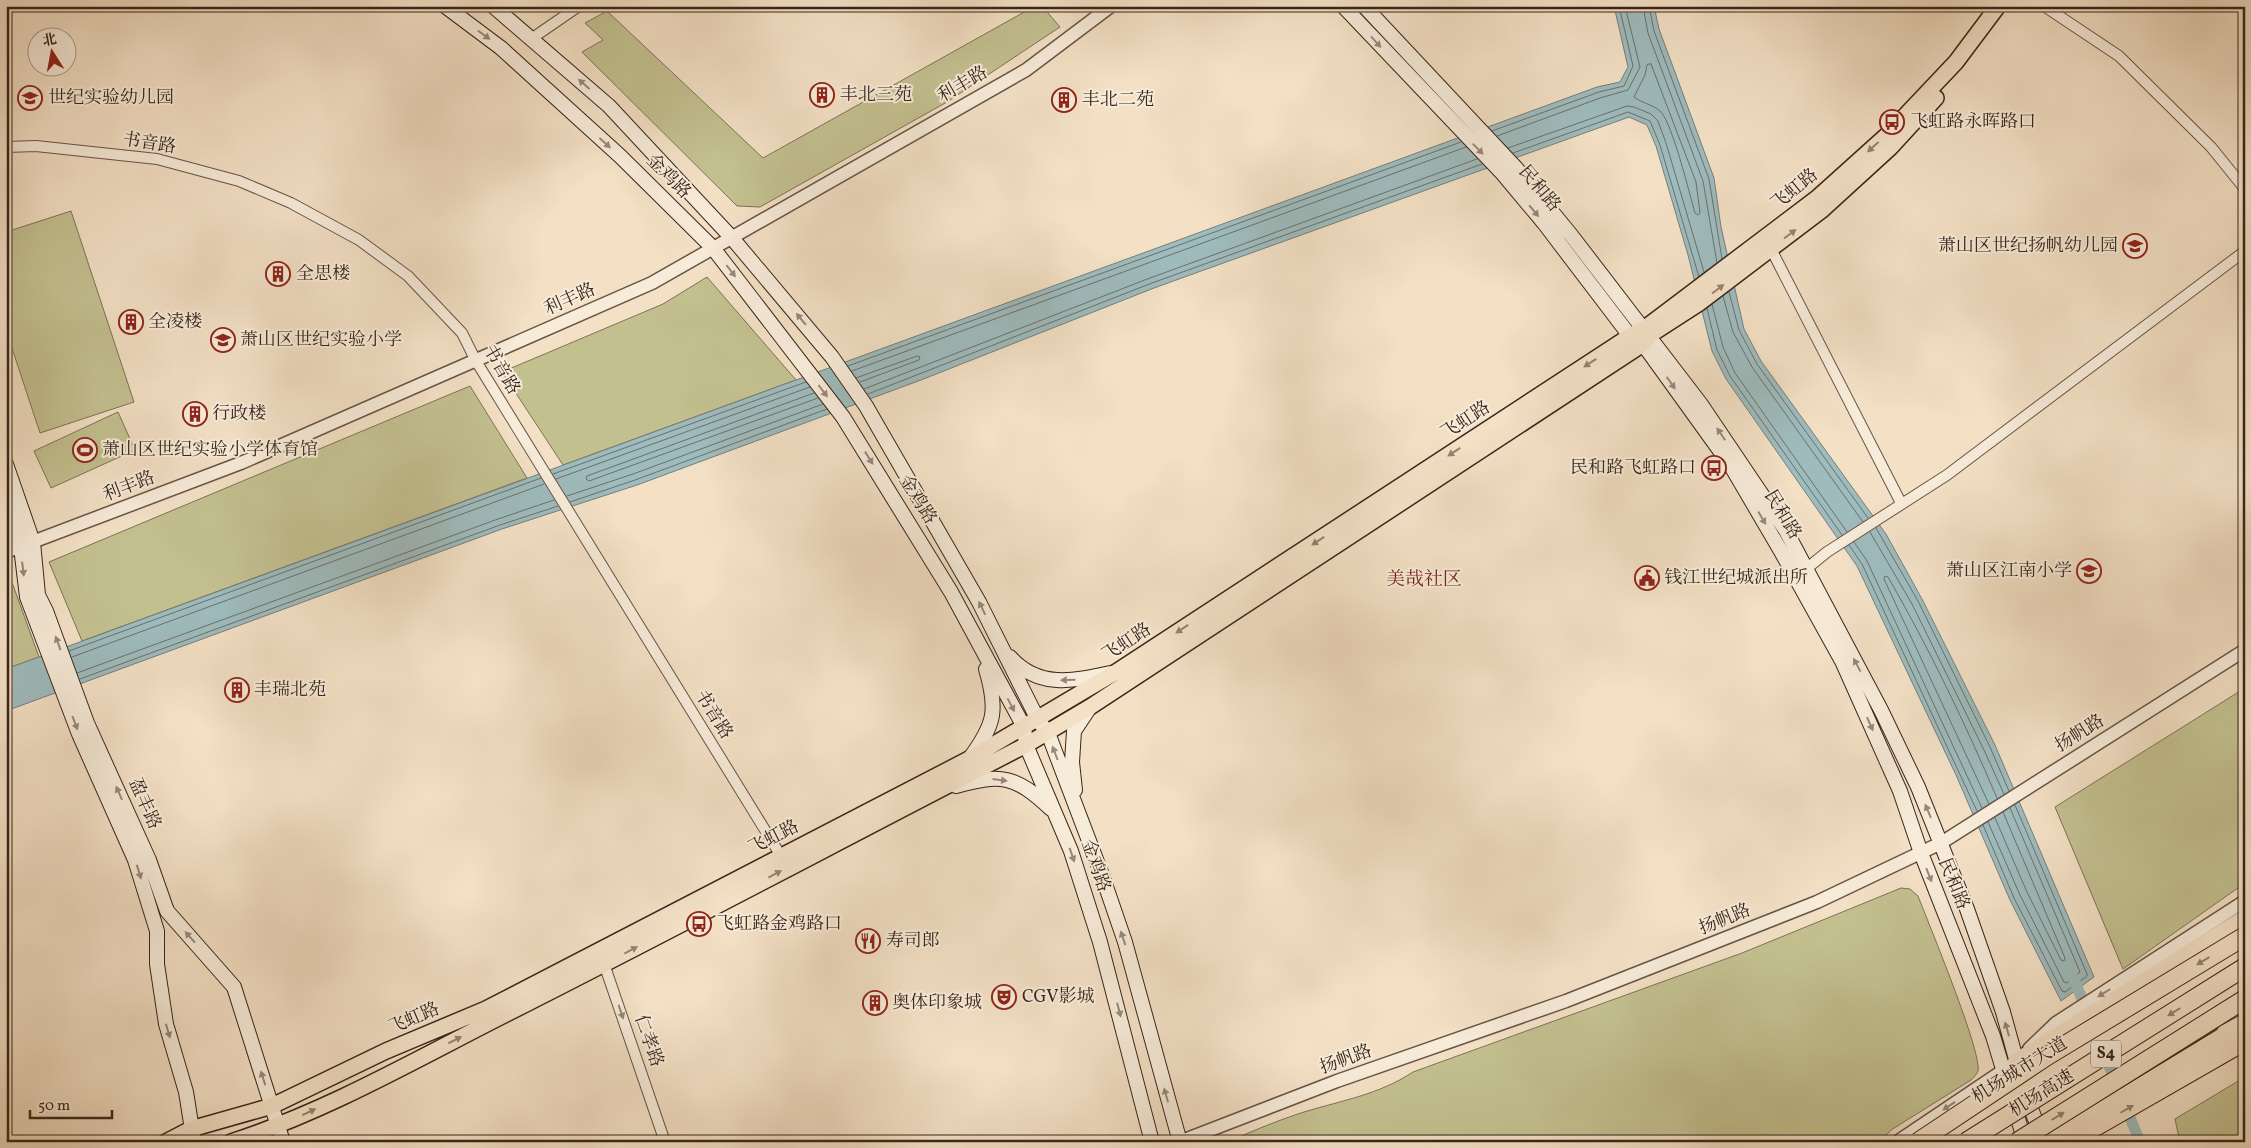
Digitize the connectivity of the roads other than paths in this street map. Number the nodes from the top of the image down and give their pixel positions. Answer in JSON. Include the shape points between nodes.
{"nodes":[{"id":1,"x":444,"y":6,"type":"edge"},
{"id":2,"x":493,"y":6,"type":"edge"},
{"id":3,"x":579,"y":6,"type":"edge"},
{"id":4,"x":1111,"y":6,"type":"edge"},
{"id":5,"x":1343,"y":6,"type":"edge"},
{"id":6,"x":1364,"y":6,"type":"edge"},
{"id":7,"x":1998,"y":6,"type":"edge"},
{"id":8,"x":2011,"y":6,"type":"edge"},
{"id":9,"x":2044,"y":6,"type":"edge"},
{"id":10,"x":531,"y":39,"type":"junction"},
{"id":11,"x":6,"y":147,"type":"edge"},
{"id":12,"x":2245,"y":189,"type":"edge"},
{"id":13,"x":732,"y":238,"type":"junction"},
{"id":14,"x":713,"y":248,"type":"junction"},
{"id":15,"x":1771,"y":249,"type":"junction"},
{"id":16,"x":2245,"y":251,"type":"edge"},
{"id":17,"x":1735,"y":268,"type":"junction"},
{"id":18,"x":1642,"y":336,"type":"junction"},
{"id":19,"x":476,"y":361,"type":"junction"},
{"id":20,"x":6,"y":464,"type":"edge"},
{"id":21,"x":1901,"y":503,"type":"junction"},
{"id":22,"x":6,"y":506,"type":"edge"},
{"id":23,"x":27,"y":545,"type":"junction"},
{"id":24,"x":6,"y":552,"type":"edge"},
{"id":25,"x":1806,"y":569,"type":"junction"},
{"id":26,"x":977,"y":640,"type":"junction"},
{"id":27,"x":1000,"y":646,"type":"junction"},
{"id":28,"x":2245,"y":650,"type":"edge"},
{"id":29,"x":1116,"y":672,"type":"junction"},
{"id":30,"x":1090,"y":708,"type":"junction"},
{"id":31,"x":1038,"y":720,"type":"junction"},
{"id":32,"x":1024,"y":727,"type":"junction"},
{"id":33,"x":1048,"y":733,"type":"junction"},
{"id":34,"x":1026,"y":745,"type":"junction"},
{"id":35,"x":969,"y":759,"type":"junction"},
{"id":36,"x":936,"y":791,"type":"junction"},
{"id":37,"x":1078,"y":813,"type":"junction"},
{"id":38,"x":1055,"y":814,"type":"junction"},
{"id":39,"x":1941,"y":843,"type":"junction"},
{"id":40,"x":1921,"y":853,"type":"junction"},
{"id":41,"x":781,"y":856,"type":"junction"},
{"id":42,"x":2245,"y":901,"type":"edge"},
{"id":43,"x":2245,"y":919,"type":"edge"},
{"id":44,"x":2245,"y":936,"type":"edge"},
{"id":45,"x":2245,"y":951,"type":"edge"},
{"id":46,"x":602,"y":957,"type":"junction"},
{"id":47,"x":2245,"y":967,"type":"edge"},
{"id":48,"x":2245,"y":999,"type":"edge"},
{"id":49,"x":2245,"y":1022,"type":"edge"},
{"id":50,"x":2059,"y":1028,"type":"junction"},
{"id":51,"x":2225,"y":1034,"type":"joint"},
{"id":52,"x":2245,"y":1041,"type":"edge"},
{"id":53,"x":2010,"y":1066,"type":"junction"},
{"id":54,"x":2017,"y":1094,"type":"junction"},
{"id":55,"x":272,"y":1106,"type":"junction"},
{"id":56,"x":278,"y":1126,"type":"junction"},
{"id":57,"x":193,"y":1135,"type":"edge"},
{"id":58,"x":166,"y":1142,"type":"edge"},
{"id":59,"x":231,"y":1142,"type":"edge"},
{"id":60,"x":283,"y":1142,"type":"edge"},
{"id":61,"x":665,"y":1142,"type":"edge"},
{"id":62,"x":1152,"y":1142,"type":"edge"},
{"id":63,"x":1179,"y":1142,"type":"edge"},
{"id":64,"x":1897,"y":1142,"type":"edge"},
{"id":65,"x":1918,"y":1142,"type":"edge"},
{"id":66,"x":1942,"y":1142,"type":"edge"},
{"id":67,"x":1966,"y":1142,"type":"edge"},
{"id":68,"x":2017,"y":1142,"type":"edge"},
{"id":69,"x":2025,"y":1142,"type":"edge"},
{"id":70,"x":2043,"y":1142,"type":"edge"},
{"id":71,"x":2069,"y":1142,"type":"edge"}],
"edges":[{"from":1,"to":14,"type":"main road","name":"金鸡路","one_way":true,"via":[[501,48],[620,156]]},
{"from":2,"to":10,"type":"main road","name":"金鸡路"},
{"from":3,"to":10,"type":"street"},
{"from":4,"to":13,"type":"street","name":"利丰路","via":[[1026,70]]},
{"from":5,"to":18,"type":"main road","name":"民和路","one_way":true,"via":[[1503,174]]},
{"from":6,"to":18,"type":"main road","name":"民和路","via":[[1516,168],[1571,234]]},
{"from":7,"to":17,"type":"main road","name":"飞虹路","one_way":true,"via":[[1956,62],[1887,135]]},
{"from":15,"to":8,"type":"main road","name":"飞虹路","one_way":true,"via":[[1822,210],[1891,147],[1967,64]]},
{"from":9,"to":12,"type":"street","via":[[2119,56],[2211,147]]},
{"from":13,"to":10,"type":"main road","name":"金鸡路","one_way":true,"via":[[609,106]]},
{"from":11,"to":19,"type":"street","name":"书音路","via":[[36,146],[157,159],[239,181],[291,203],[359,240],[408,276],[462,333]]},
{"from":13,"to":14,"type":"street","name":"利丰路"},
{"from":27,"to":13,"type":"main road","name":"金鸡路","one_way":true,"via":[[979,602],[866,406],[832,357]]},
{"from":14,"to":19,"type":"street","name":"利丰路","via":[[652,283]]},
{"from":14,"to":26,"type":"main road","name":"金鸡路","one_way":true,"via":[[843,417],[952,592]]},
{"from":15,"to":17,"type":"main road","name":"飞虹路"},
{"from":15,"to":21,"type":"street"},
{"from":16,"to":21,"type":"street","via":[[1947,475]]},
{"from":17,"to":18,"type":"main road","name":"飞虹路"},
{"from":25,"to":18,"type":"main road","name":"民和路","one_way":true,"via":[[1785,528],[1700,403]]},
{"from":18,"to":29,"type":"main road","name":"飞虹路","one_way":true},
{"from":18,"to":30,"type":"main road","name":"飞虹路"},
{"from":18,"to":40,"type":"main road","name":"民和路","one_way":true,"via":[[1730,466],[1842,661],[1900,790]]},
{"from":19,"to":23,"type":"street","name":"利丰路","via":[[242,463]]},
{"from":19,"to":41,"type":"street","name":"书音路"},
{"from":20,"to":23,"type":"main road","name":"盈丰路"},
{"from":21,"to":25,"type":"street","via":[[1891,513],[1827,552]]},
{"from":22,"to":23,"type":"main road","name":"盈丰路"},
{"from":23,"to":24,"type":"street","name":"利丰路"},
{"from":55,"to":23,"type":"main road","name":"盈丰路","one_way":true,"via":[[234,987],[167,911],[149,860],[87,724],[38,594]]},
{"from":23,"to":57,"type":"main road","name":"盈丰路","one_way":true,"via":[[27,597],[79,734],[135,860],[157,931],[157,964],[166,1024],[186,1092]]},
{"from":39,"to":25,"type":"main road","name":"民和路","one_way":true,"via":[[1881,710]]},
{"from":26,"to":32,"type":"main road","name":"金鸡路","one_way":true},
{"from":26,"to":35,"type":"main road","via":[[994,705],[992,721],[984,739]]},
{"from":29,"to":27,"type":"main road","one_way":true,"via":[[1074,681],[1053,681],[1034,676],[1019,667]]},
{"from":27,"to":31,"type":"main road","name":"金鸡路"},
{"from":28,"to":39,"type":"street","name":"扬帆路"},
{"from":29,"to":31,"type":"main road","name":"飞虹路"},
{"from":30,"to":33,"type":"main road","name":"飞虹路"},
{"from":30,"to":37,"type":"main road","via":[[1074,731],[1072,747]]},
{"from":31,"to":32,"type":"main road","name":"飞虹路"},
{"from":31,"to":33,"type":"main road","name":"金鸡路"},
{"from":32,"to":34,"type":"main road","name":"金鸡路"},
{"from":32,"to":35,"type":"main road","name":"飞虹路"},
{"from":33,"to":34,"type":"main road","name":"飞虹路"},
{"from":37,"to":33,"type":"main road","name":"金鸡路","one_way":true},
{"from":34,"to":36,"type":"main road","name":"飞虹路"},
{"from":34,"to":38,"type":"main road","name":"金鸡路"},
{"from":35,"to":41,"type":"main road","name":"飞虹路"},
{"from":36,"to":38,"type":"main road","one_way":true,"via":[[982,778],[998,778],[1015,782],[1033,793]]},
{"from":46,"to":36,"type":"main road","name":"飞虹路","one_way":true},
{"from":63,"to":37,"type":"main road","name":"金鸡路","one_way":true,"via":[[1125,942]]},
{"from":38,"to":62,"type":"main road","name":"金鸡路","one_way":true,"via":[[1100,942]]},
{"from":39,"to":40,"type":"street","name":"扬帆路"},
{"from":53,"to":39,"type":"main road","name":"民和路","one_way":true,"via":[[2002,1012]]},
{"from":40,"to":53,"type":"main road","name":"民和路","one_way":true,"via":[[1993,1036]]},
{"from":40,"to":63,"type":"street","name":"扬帆路","via":[[1817,902],[1566,1001],[1337,1081]]},
{"from":41,"to":46,"type":"main road","name":"飞虹路"},
{"from":42,"to":50,"type":"street","one_way":true},
{"from":43,"to":50,"type":"highway"},
{"from":44,"to":65,"type":"highway","one_way":true,"bridge":true,"via":[[2047,1056]]},
{"from":45,"to":54,"type":"main road","name":"机场城市大道"},
{"from":46,"to":55,"type":"main road","name":"飞虹路","via":[[386,1051]]},
{"from":56,"to":46,"type":"main road","name":"飞虹路","one_way":true,"via":[[351,1092]]},
{"from":46,"to":61,"type":"street","name":"仁孝路","one_way":true},
{"from":47,"to":67,"type":"highway","name":"机场高速","number":"S4","one_way":true,"bridge":true},
{"from":68,"to":48,"type":"highway","name":"机场高速","number":"S4","one_way":true,"bridge":true},
{"from":49,"to":51,"type":"highway"},
{"from":50,"to":53,"type":"highway"},
{"from":51,"to":70,"type":"main road"},
{"from":71,"to":52,"type":"highway","one_way":true},
{"from":53,"to":54,"type":"main road","name":"民和路"},
{"from":53,"to":64,"type":"street","one_way":true},
{"from":54,"to":66,"type":"main road","name":"机场城市大道"},
{"from":54,"to":69,"type":"main road","name":"民和路"},
{"from":54,"to":70,"type":"main road","name":"民和路"},
{"from":55,"to":56,"type":"main road","name":"盈丰路"},
{"from":55,"to":57,"type":"main road","name":"飞虹路"},
{"from":56,"to":59,"type":"main road","name":"飞虹路"},
{"from":56,"to":60,"type":"main road","name":"盈丰路"},
{"from":57,"to":58,"type":"main road","name":"飞虹路"}]}
